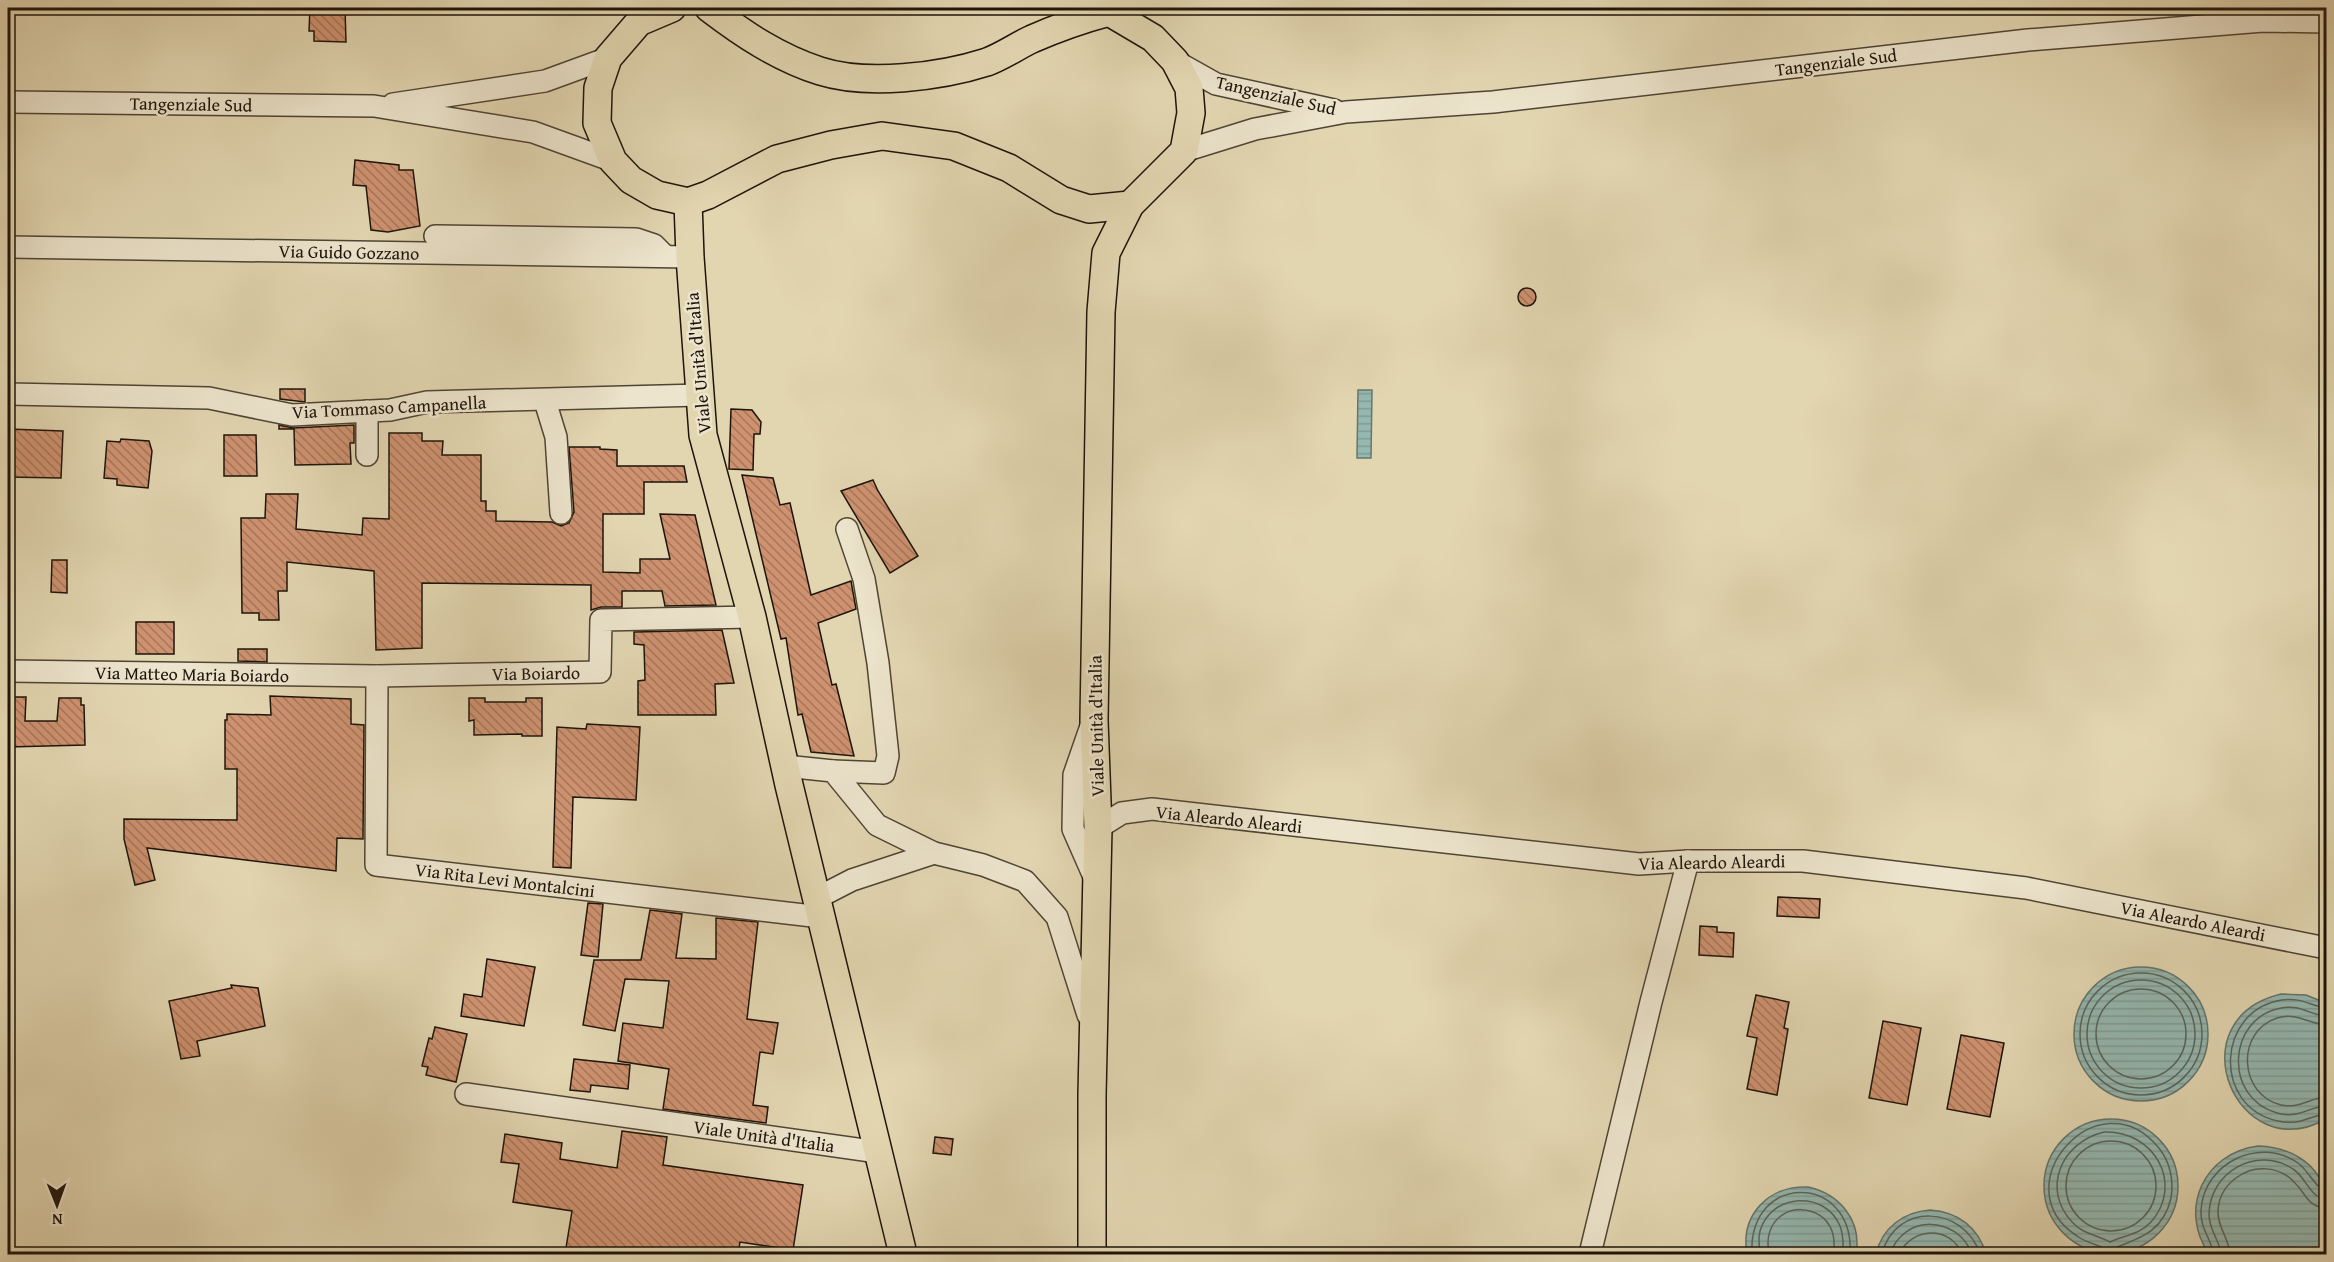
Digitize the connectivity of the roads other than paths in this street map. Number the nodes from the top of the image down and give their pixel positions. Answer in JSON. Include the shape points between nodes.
{"nodes":[{"id":1,"x":672,"y":8,"type":"edge"},
{"id":2,"x":709,"y":8,"type":"edge"},
{"id":3,"x":1108,"y":10,"type":"edge"},
{"id":4,"x":2326,"y":22,"type":"edge"},
{"id":5,"x":608,"y":58,"type":"junction"},
{"id":6,"x":1175,"y":61,"type":"junction"},
{"id":7,"x":8,"y":102,"type":"edge"},
{"id":8,"x":374,"y":106,"type":"junction"},
{"id":9,"x":1346,"y":112,"type":"junction"},
{"id":10,"x":1184,"y":151,"type":"junction"},
{"id":11,"x":613,"y":161,"type":"junction"},
{"id":12,"x":688,"y":201,"type":"junction"},
{"id":13,"x":1130,"y":205,"type":"junction"},
{"id":14,"x":435,"y":236,"type":"dead end"},
{"id":15,"x":8,"y":247,"type":"edge"},
{"id":16,"x":677,"y":256,"type":"junction"},
{"id":17,"x":8,"y":394,"type":"edge"},
{"id":18,"x":700,"y":395,"type":"junction"},
{"id":19,"x":545,"y":401,"type":"junction"},
{"id":20,"x":367,"y":411,"type":"junction"},
{"id":21,"x":367,"y":455,"type":"dead end"},
{"id":22,"x":561,"y":513,"type":"dead end"},
{"id":23,"x":847,"y":529,"type":"dead end"},
{"id":24,"x":752,"y":617,"type":"junction"},
{"id":25,"x":8,"y":671,"type":"edge"},
{"id":26,"x":377,"y":676,"type":"junction"},
{"id":27,"x":1094,"y":720,"type":"junction"},
{"id":28,"x":785,"y":766,"type":"junction"},
{"id":29,"x":833,"y":771,"type":"junction"},
{"id":30,"x":1098,"y":828,"type":"junction"},
{"id":31,"x":934,"y":853,"type":"junction"},
{"id":32,"x":1688,"y":861,"type":"junction"},
{"id":33,"x":1096,"y":883,"type":"junction"},
{"id":34,"x":819,"y":907,"type":"junction"},
{"id":35,"x":2326,"y":948,"type":"edge"},
{"id":36,"x":1094,"y":1032,"type":"junction"},
{"id":37,"x":466,"y":1094,"type":"dead end"},
{"id":38,"x":878,"y":1152,"type":"junction"},
{"id":39,"x":903,"y":1254,"type":"edge"},
{"id":40,"x":1092,"y":1254,"type":"edge"},
{"id":41,"x":1590,"y":1254,"type":"edge"}],
"edges":[{"from":1,"to":5,"type":"main road","via":[[639,22]]},
{"from":2,"to":3,"type":"main road","via":[[739,31],[784,56],[821,71],[857,78],[960,70]]},
{"from":3,"to":6,"type":"main road","via":[[1153,38]]},
{"from":4,"to":9,"type":"street","name":"Tangenziale Sud","via":[[2263,21],[2028,40],[1493,102]]},
{"from":5,"to":8,"type":"street","name":"Tangenziale Sud","via":[[545,81]]},
{"from":5,"to":11,"type":"main road","via":[[598,88],[597,123]]},
{"from":6,"to":9,"type":"street","name":"Tangenziale Sud","via":[[1216,84]]},
{"from":6,"to":10,"type":"main road","via":[[1189,88],[1191,113]]},
{"from":7,"to":8,"type":"street","name":"Tangenziale Sud"},
{"from":8,"to":11,"type":"street","name":"Tangenziale Sud","via":[[533,132]]},
{"from":9,"to":10,"type":"street","name":"Tangenziale Sud","via":[[1255,129]]},
{"from":10,"to":13,"type":"main road","name":"Viale Unità d'Italia"},
{"from":11,"to":12,"type":"main road","via":[[631,180],[657,195]]},
{"from":12,"to":13,"type":"main road","via":[[708,195],[777,159],[882,136],[954,146],[1009,168],[1060,200],[1089,209]]},
{"from":12,"to":16,"type":"main road","name":"Viale Unità d'Italia"},
{"from":13,"to":27,"type":"main road","name":"Viale Unità d'Italia","via":[[1106,253],[1101,312]]},
{"from":14,"to":16,"type":"street","via":[[636,239]]},
{"from":15,"to":16,"type":"street","name":"Via Guido Gozzano"},
{"from":16,"to":18,"type":"main road","name":"Viale Unità d'Italia"},
{"from":17,"to":20,"type":"street","name":"Via Tommaso Campanella","via":[[209,398],[292,415]]},
{"from":18,"to":19,"type":"street","name":"Via Tommaso Campanella"},
{"from":18,"to":24,"type":"main road","name":"Viale Unità d'Italia","via":[[703,435]]},
{"from":19,"to":20,"type":"street","name":"Via Tommaso Campanella","via":[[427,402]]},
{"from":19,"to":22,"type":"street","via":[[556,437]]},
{"from":20,"to":21,"type":"street"},
{"from":23,"to":29,"type":"street","via":[[866,589],[888,756],[884,773]]},
{"from":24,"to":26,"type":"street","name":"Via Boiardo","via":[[601,620],[600,672]]},
{"from":24,"to":28,"type":"main road","name":"Viale Unità d'Italia"},
{"from":25,"to":26,"type":"street","name":"Via Matteo Maria Boiardo"},
{"from":26,"to":34,"type":"street","name":"Via Rita Levi Montalcini","via":[[376,865]]},
{"from":27,"to":30,"type":"main road","name":"Viale Unità d'Italia"},
{"from":27,"to":33,"type":"street","via":[[1074,776],[1073,829]]},
{"from":28,"to":29,"type":"street"},
{"from":28,"to":34,"type":"main road","name":"Viale Unità d'Italia"},
{"from":29,"to":31,"type":"street","via":[[877,825]]},
{"from":30,"to":32,"type":"street","name":"Via Aleardo Aleardi","via":[[1122,813],[1152,809],[1639,864]]},
{"from":30,"to":33,"type":"main road","name":"Viale Unità d'Italia"},
{"from":31,"to":34,"type":"street","via":[[852,880]]},
{"from":31,"to":36,"type":"street","via":[[1025,881],[1057,917]]},
{"from":32,"to":35,"type":"street","name":"Via Aleardo Aleardi","via":[[1803,861],[2026,888]]},
{"from":32,"to":41,"type":"street"},
{"from":33,"to":36,"type":"main road","name":"Viale Unità d'Italia"},
{"from":34,"to":38,"type":"main road","name":"Viale Unità d'Italia"},
{"from":36,"to":40,"type":"main road","name":"Viale Unità d'Italia"},
{"from":37,"to":38,"type":"street","name":"Viale Unità d'Italia"},
{"from":38,"to":39,"type":"main road","name":"Viale Unità d'Italia"}]}
